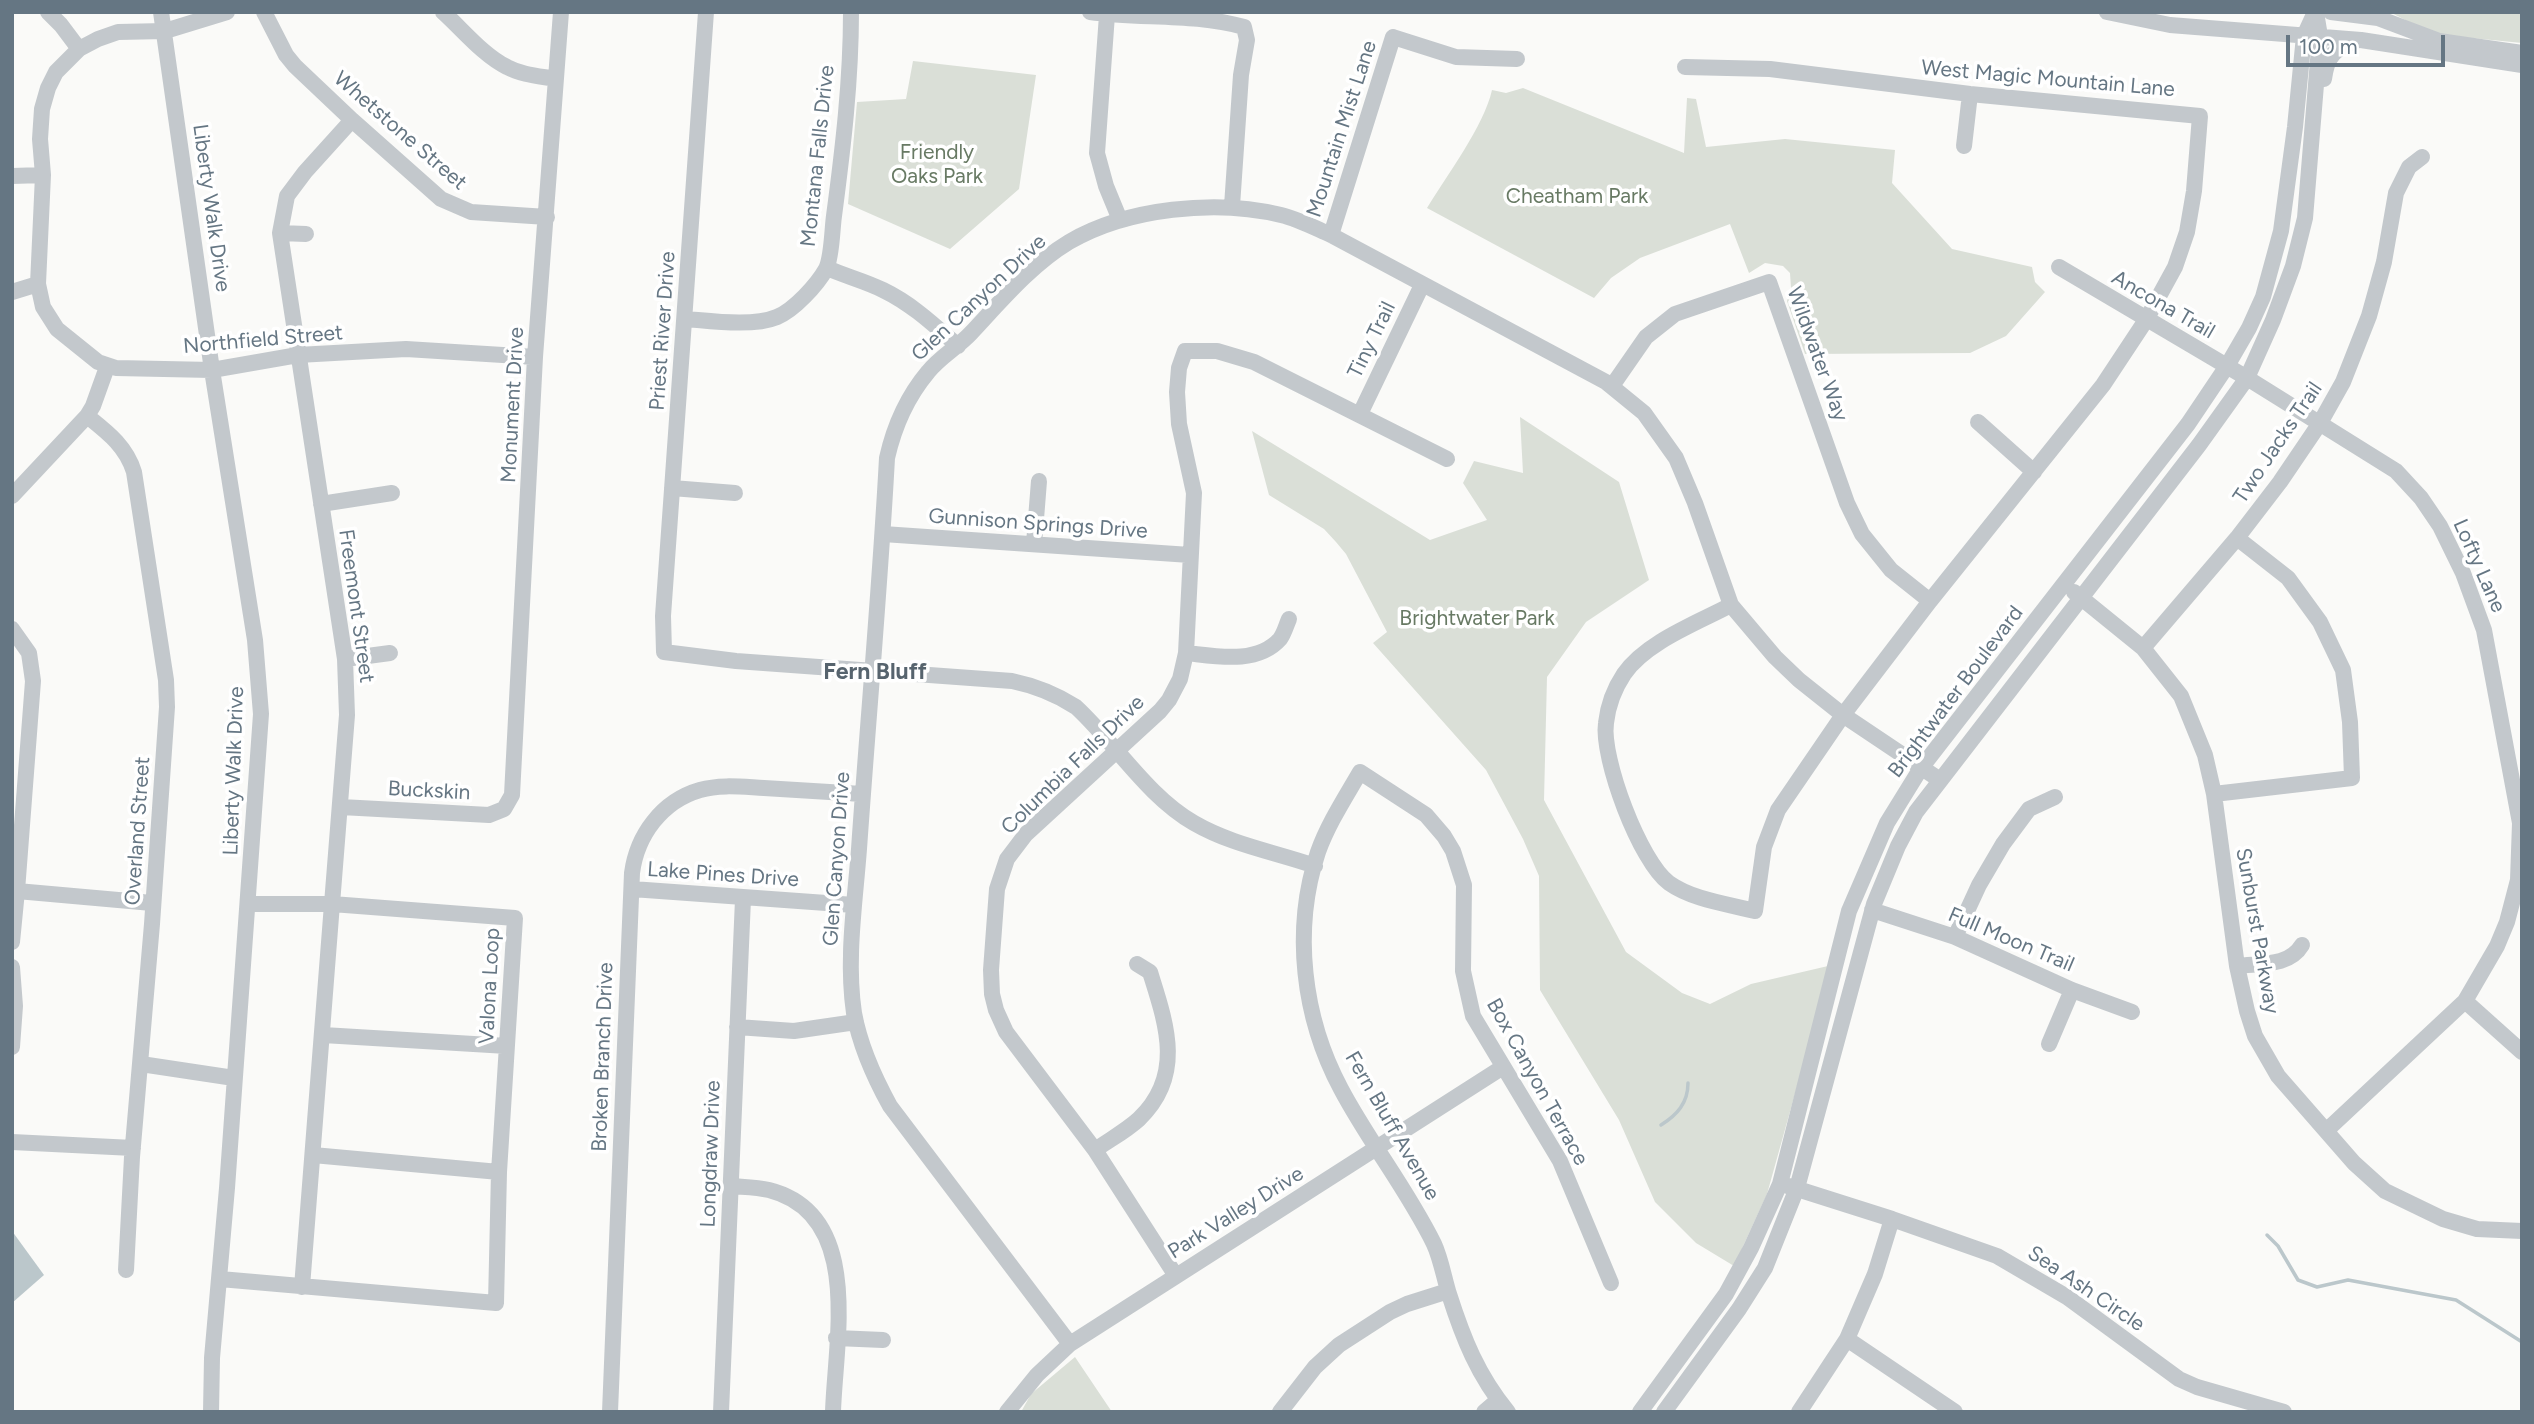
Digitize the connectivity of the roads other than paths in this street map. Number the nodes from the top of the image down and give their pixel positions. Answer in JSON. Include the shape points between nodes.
{"nodes":[{"id":1,"x":48,"y":12,"type":"edge"},
{"id":2,"x":161,"y":12,"type":"edge"},
{"id":3,"x":227,"y":12,"type":"edge"},
{"id":4,"x":264,"y":12,"type":"edge"},
{"id":5,"x":443,"y":12,"type":"edge"},
{"id":6,"x":561,"y":12,"type":"edge"},
{"id":7,"x":706,"y":12,"type":"edge"},
{"id":8,"x":850,"y":12,"type":"edge"},
{"id":9,"x":1090,"y":12,"type":"edge"},
{"id":10,"x":2107,"y":12,"type":"edge"},
{"id":11,"x":2316,"y":12,"type":"edge"},
{"id":12,"x":2331,"y":12,"type":"edge"},
{"id":13,"x":1107,"y":15,"type":"junction"},
{"id":14,"x":164,"y":31,"type":"junction"},
{"id":15,"x":2304,"y":36,"type":"junction"},
{"id":16,"x":2320,"y":36,"type":"junction"},
{"id":17,"x":2361,"y":40,"type":"junction"},
{"id":18,"x":79,"y":49,"type":"junction"},
{"id":19,"x":2522,"y":52,"type":"edge"},
{"id":20,"x":1517,"y":59,"type":"dead end"},
{"id":21,"x":2522,"y":65,"type":"edge"},
{"id":22,"x":1685,"y":67,"type":"dead end"},
{"id":23,"x":555,"y":79,"type":"junction"},
{"id":24,"x":1970,"y":94,"type":"junction"},
{"id":25,"x":352,"y":120,"type":"junction"},
{"id":26,"x":2313,"y":129,"type":"junction"},
{"id":27,"x":1964,"y":146,"type":"dead end"},
{"id":28,"x":2422,"y":157,"type":"dead end"},
{"id":29,"x":12,"y":176,"type":"edge"},
{"id":30,"x":43,"y":176,"type":"junction"},
{"id":31,"x":1233,"y":206,"type":"junction"},
{"id":32,"x":547,"y":217,"type":"junction"},
{"id":33,"x":1120,"y":219,"type":"junction"},
{"id":34,"x":280,"y":233,"type":"junction"},
{"id":35,"x":306,"y":234,"type":"dead end"},
{"id":36,"x":1331,"y":235,"type":"junction"},
{"id":37,"x":2059,"y":267,"type":"dead end"},
{"id":38,"x":827,"y":268,"type":"junction"},
{"id":39,"x":38,"y":284,"type":"junction"},
{"id":40,"x":1422,"y":285,"type":"junction"},
{"id":41,"x":12,"y":292,"type":"edge"},
{"id":42,"x":686,"y":319,"type":"junction"},
{"id":43,"x":2146,"y":320,"type":"junction"},
{"id":44,"x":958,"y":346,"type":"junction"},
{"id":45,"x":298,"y":355,"type":"junction"},
{"id":46,"x":534,"y":357,"type":"junction"},
{"id":47,"x":2227,"y":366,"type":"junction"},
{"id":48,"x":107,"y":367,"type":"junction"},
{"id":49,"x":212,"y":370,"type":"junction"},
{"id":50,"x":2247,"y":378,"type":"junction"},
{"id":51,"x":1612,"y":386,"type":"junction"},
{"id":52,"x":1360,"y":414,"type":"junction"},
{"id":53,"x":87,"y":416,"type":"junction"},
{"id":54,"x":1978,"y":422,"type":"dead end"},
{"id":55,"x":2320,"y":423,"type":"junction"},
{"id":56,"x":1447,"y":459,"type":"dead end"},
{"id":57,"x":2034,"y":472,"type":"junction"},
{"id":58,"x":1039,"y":481,"type":"dead end"},
{"id":59,"x":672,"y":488,"type":"junction"},
{"id":60,"x":735,"y":493,"type":"dead end"},
{"id":61,"x":392,"y":494,"type":"dead end"},
{"id":62,"x":12,"y":496,"type":"edge"},
{"id":63,"x":321,"y":504,"type":"junction"},
{"id":64,"x":883,"y":534,"type":"junction"},
{"id":65,"x":2237,"y":538,"type":"junction"},
{"id":66,"x":1034,"y":544,"type":"junction"},
{"id":67,"x":1190,"y":555,"type":"junction"},
{"id":68,"x":2064,"y":585,"type":"junction"},
{"id":69,"x":2081,"y":597,"type":"junction"},
{"id":70,"x":1930,"y":601,"type":"junction"},
{"id":71,"x":1731,"y":605,"type":"junction"},
{"id":72,"x":1289,"y":619,"type":"dead end"},
{"id":73,"x":12,"y":629,"type":"edge"},
{"id":74,"x":2143,"y":648,"type":"junction"},
{"id":75,"x":390,"y":653,"type":"dead end"},
{"id":76,"x":1185,"y":653,"type":"junction"},
{"id":77,"x":345,"y":659,"type":"junction"},
{"id":78,"x":873,"y":672,"type":"junction"},
{"id":79,"x":1843,"y":715,"type":"junction"},
{"id":80,"x":1118,"y":751,"type":"junction"},
{"id":81,"x":1921,"y":768,"type":"junction"},
{"id":82,"x":1360,"y":772,"type":"joint"},
{"id":83,"x":1940,"y":780,"type":"junction"},
{"id":84,"x":862,"y":794,"type":"junction"},
{"id":85,"x":2214,"y":794,"type":"junction"},
{"id":86,"x":2056,"y":797,"type":"dead end"},
{"id":87,"x":510,"y":801,"type":"joint"},
{"id":88,"x":341,"y":807,"type":"junction"},
{"id":89,"x":1315,"y":866,"type":"junction"},
{"id":90,"x":632,"y":889,"type":"junction"},
{"id":91,"x":17,"y":891,"type":"junction"},
{"id":92,"x":743,"y":899,"type":"junction"},
{"id":93,"x":152,"y":903,"type":"junction"},
{"id":94,"x":248,"y":904,"type":"junction"},
{"id":95,"x":332,"y":904,"type":"junction"},
{"id":96,"x":854,"y":905,"type":"junction"},
{"id":97,"x":1872,"y":910,"type":"junction"},
{"id":98,"x":1955,"y":937,"type":"junction"},
{"id":99,"x":12,"y":942,"type":"edge"},
{"id":100,"x":2302,"y":945,"type":"dead end"},
{"id":101,"x":1137,"y":964,"type":"dead end"},
{"id":102,"x":2237,"y":966,"type":"junction"},
{"id":103,"x":12,"y":967,"type":"edge"},
{"id":104,"x":2072,"y":990,"type":"junction"},
{"id":105,"x":2465,"y":1001,"type":"junction"},
{"id":106,"x":2132,"y":1012,"type":"dead end"},
{"id":107,"x":856,"y":1022,"type":"junction"},
{"id":108,"x":737,"y":1027,"type":"junction"},
{"id":109,"x":323,"y":1035,"type":"junction"},
{"id":110,"x":2049,"y":1044,"type":"dead end"},
{"id":111,"x":507,"y":1045,"type":"junction"},
{"id":112,"x":12,"y":1047,"type":"edge"},
{"id":113,"x":2522,"y":1052,"type":"edge"},
{"id":114,"x":141,"y":1064,"type":"junction"},
{"id":115,"x":1503,"y":1067,"type":"junction"},
{"id":116,"x":234,"y":1078,"type":"junction"},
{"id":117,"x":2327,"y":1130,"type":"junction"},
{"id":118,"x":12,"y":1142,"type":"edge"},
{"id":119,"x":133,"y":1148,"type":"junction"},
{"id":120,"x":1378,"y":1148,"type":"junction"},
{"id":121,"x":1094,"y":1150,"type":"junction"},
{"id":122,"x":313,"y":1155,"type":"junction"},
{"id":123,"x":499,"y":1172,"type":"junction"},
{"id":124,"x":1780,"y":1184,"type":"junction"},
{"id":125,"x":732,"y":1186,"type":"junction"},
{"id":126,"x":1797,"y":1188,"type":"junction"},
{"id":127,"x":1892,"y":1219,"type":"junction"},
{"id":128,"x":2522,"y":1231,"type":"edge"},
{"id":129,"x":126,"y":1270,"type":"dead end"},
{"id":130,"x":1176,"y":1276,"type":"junction"},
{"id":131,"x":220,"y":1279,"type":"junction"},
{"id":132,"x":1611,"y":1283,"type":"dead end"},
{"id":133,"x":302,"y":1287,"type":"junction"},
{"id":134,"x":1448,"y":1292,"type":"junction"},
{"id":135,"x":836,"y":1338,"type":"junction"},
{"id":136,"x":1847,"y":1339,"type":"junction"},
{"id":137,"x":883,"y":1340,"type":"dead end"},
{"id":138,"x":1070,"y":1344,"type":"junction"},
{"id":139,"x":1503,"y":1406,"type":"edge"},
{"id":140,"x":211,"y":1412,"type":"edge"},
{"id":141,"x":610,"y":1412,"type":"edge"},
{"id":142,"x":721,"y":1412,"type":"edge"},
{"id":143,"x":832,"y":1412,"type":"edge"},
{"id":144,"x":1007,"y":1412,"type":"edge"},
{"id":145,"x":1280,"y":1412,"type":"edge"},
{"id":146,"x":1485,"y":1412,"type":"edge"},
{"id":147,"x":1640,"y":1412,"type":"edge"},
{"id":148,"x":1664,"y":1412,"type":"edge"},
{"id":149,"x":1799,"y":1412,"type":"edge"},
{"id":150,"x":1955,"y":1412,"type":"edge"},
{"id":151,"x":2284,"y":1412,"type":"edge"}],
"edges":[{"from":1,"to":18,"type":"street"},
{"from":2,"to":14,"type":"street","name":"Liberty Walk Drive"},
{"from":3,"to":14,"type":"street"},
{"from":4,"to":25,"type":"street","name":"Whetstone Street","via":[[286,55]]},
{"from":5,"to":23,"type":"street","via":[[507,68]]},
{"from":6,"to":23,"type":"street","name":"Monument Drive"},
{"from":7,"to":42,"type":"street","name":"Priest River Drive"},
{"from":8,"to":38,"type":"street","name":"Montana Falls Drive","via":[[845,135]]},
{"from":9,"to":13,"type":"street"},
{"from":10,"to":15,"type":"street","via":[[2169,25]]},
{"from":11,"to":15,"type":"street","name":"Brightwater Boulevard"},
{"from":11,"to":16,"type":"street","name":"Brightwater Boulevard"},
{"from":12,"to":19,"type":"street","via":[[2378,18],[2439,41]]},
{"from":13,"to":31,"type":"street","via":[[1169,16],[1244,27],[1247,40]]},
{"from":13,"to":33,"type":"street","via":[[1097,153]]},
{"from":14,"to":18,"type":"street","via":[[118,32]]},
{"from":14,"to":49,"type":"street","name":"Liberty Walk Drive"},
{"from":15,"to":16,"type":"street"},
{"from":15,"to":47,"type":"street","name":"Brightwater Boulevard","via":[[2281,231],[2263,297]]},
{"from":16,"to":17,"type":"street"},
{"from":16,"to":26,"type":"street","name":"Brightwater Boulevard"},
{"from":17,"to":21,"type":"street"},
{"from":17,"to":26,"type":"street","via":[[2339,48],[2325,66],[2321,106]]},
{"from":18,"to":30,"type":"street","via":[[56,72],[42,109]]},
{"from":20,"to":36,"type":"street","name":"Mountain Mist Lane","via":[[1457,57],[1394,37]]},
{"from":22,"to":24,"type":"street","name":"West Magic Mountain Lane","via":[[1770,69]]},
{"from":23,"to":32,"type":"street","name":"Monument Drive"},
{"from":24,"to":27,"type":"street"},
{"from":24,"to":43,"type":"street","name":"West Magic Mountain Lane","via":[[2200,116],[2187,232],[2175,267]]},
{"from":25,"to":32,"type":"street","name":"Whetstone Street","via":[[452,205],[471,212]]},
{"from":25,"to":34,"type":"street","name":"Freemont Street","via":[[293,187],[283,208]]},
{"from":26,"to":50,"type":"street","name":"Brightwater Boulevard","via":[[2305,218],[2293,266]]},
{"from":28,"to":55,"type":"street","name":"Two Jacks Trail","via":[[2409,167],[2396,193],[2369,316],[2343,382]]},
{"from":29,"to":30,"type":"street"},
{"from":30,"to":39,"type":"street"},
{"from":31,"to":33,"type":"street","name":"Glen Canyon Drive"},
{"from":31,"to":36,"type":"street","name":"Glen Canyon Drive","via":[[1283,215]]},
{"from":32,"to":46,"type":"street","name":"Monument Drive"},
{"from":33,"to":44,"type":"street","name":"Glen Canyon Drive","via":[[1069,242],[1030,272]]},
{"from":34,"to":35,"type":"street"},
{"from":34,"to":45,"type":"street","name":"Freemont Street"},
{"from":36,"to":40,"type":"street","name":"Glen Canyon Drive"},
{"from":37,"to":43,"type":"street","name":"Ancona Trail"},
{"from":38,"to":42,"type":"street","name":"Montana Falls Drive","via":[[801,300],[776,317],[729,322]]},
{"from":38,"to":44,"type":"street","via":[[915,307]]},
{"from":39,"to":41,"type":"street"},
{"from":39,"to":48,"type":"street","via":[[43,307],[57,329]]},
{"from":40,"to":51,"type":"street","name":"Glen Canyon Drive"},
{"from":40,"to":52,"type":"street","name":"Tiny Trail"},
{"from":42,"to":59,"type":"street","name":"Priest River Drive"},
{"from":43,"to":47,"type":"street","name":"Ancona Trail"},
{"from":43,"to":57,"type":"street","name":"West Magic Mountain Lane","via":[[2103,385]]},
{"from":44,"to":64,"type":"street","name":"Glen Canyon Drive","via":[[929,371],[897,424],[887,458]]},
{"from":45,"to":46,"type":"street","name":"Northfield Street","via":[[406,349]]},
{"from":45,"to":49,"type":"street","name":"Northfield Street"},
{"from":45,"to":63,"type":"street","name":"Freemont Street"},
{"from":46,"to":87,"type":"street","name":"Monument Drive"},
{"from":47,"to":50,"type":"street","name":"Ancona Trail"},
{"from":47,"to":68,"type":"street","name":"Brightwater Boulevard"},
{"from":48,"to":49,"type":"street","name":"Northfield Street"},
{"from":48,"to":53,"type":"street"},
{"from":49,"to":94,"type":"street","name":"Liberty Walk Drive","via":[[260,686],[261,741]]},
{"from":50,"to":55,"type":"street","name":"Lofty Lane"},
{"from":50,"to":69,"type":"street","name":"Brightwater Boulevard"},
{"from":51,"to":70,"type":"street","name":"Wildwater Way","via":[[1646,337],[1675,314],[1769,282],[1862,534],[1891,570]]},
{"from":51,"to":71,"type":"street","name":"Glen Canyon Drive","via":[[1644,413],[1676,458]]},
{"from":52,"to":56,"type":"street","name":"Columbia Falls Drive"},
{"from":52,"to":67,"type":"street","name":"Columbia Falls Drive","via":[[1254,362],[1217,351],[1185,351],[1177,392],[1194,493]]},
{"from":53,"to":62,"type":"street"},
{"from":53,"to":93,"type":"street","name":"Overland Street","via":[[124,449],[134,472],[166,680],[167,730]]},
{"from":54,"to":57,"type":"street"},
{"from":55,"to":65,"type":"street","name":"Two Jacks Trail"},
{"from":55,"to":105,"type":"street","name":"Lofty Lane","via":[[2396,471],[2421,498],[2446,537],[2484,630],[2520,823],[2518,880],[2497,946]]},
{"from":57,"to":70,"type":"street","name":"West Magic Mountain Lane"},
{"from":58,"to":66,"type":"street"},
{"from":59,"to":60,"type":"street"},
{"from":59,"to":78,"type":"street","name":"Priest River Drive","via":[[664,652]]},
{"from":61,"to":63,"type":"street"},
{"from":63,"to":77,"type":"street","name":"Freemont Street"},
{"from":64,"to":66,"type":"street","name":"Gunnison Springs Drive"},
{"from":64,"to":78,"type":"street","name":"Glen Canyon Drive"},
{"from":65,"to":74,"type":"street","name":"Two Jacks Trail"},
{"from":65,"to":85,"type":"street","via":[[2288,579],[2320,622],[2343,670],[2353,778]]},
{"from":66,"to":67,"type":"street","name":"Gunnison Springs Drive"},
{"from":67,"to":76,"type":"street","name":"Columbia Falls Drive"},
{"from":68,"to":69,"type":"street","name":"Sunburst Parkway"},
{"from":68,"to":81,"type":"street","name":"Brightwater Boulevard"},
{"from":69,"to":74,"type":"street","name":"Sunburst Parkway"},
{"from":69,"to":83,"type":"street","name":"Brightwater Boulevard"},
{"from":70,"to":79,"type":"street","name":"West Magic Mountain Lane"},
{"from":71,"to":79,"type":"street","name":"Glen Canyon Drive","via":[[1775,657]]},
{"from":71,"to":79,"type":"street","name":"West Magic Mountain Lane","via":[[1646,651],[1613,693],[1605,725],[1609,760],[1635,834],[1650,862],[1669,883],[1691,894],[1755,911],[1764,847],[1779,810]]},
{"from":72,"to":76,"type":"street","via":[[1278,641],[1258,652],[1220,657]]},
{"from":73,"to":91,"type":"street","via":[[29,653],[33,681]]},
{"from":74,"to":85,"type":"street","name":"Sunburst Parkway","via":[[2181,696],[2205,755]]},
{"from":75,"to":77,"type":"street"},
{"from":76,"to":80,"type":"street","name":"Columbia Falls Drive","via":[[1170,700]]},
{"from":77,"to":88,"type":"street","name":"Freemont Street","via":[[347,715]]},
{"from":78,"to":80,"type":"street","via":[[1030,685],[1076,707]]},
{"from":78,"to":84,"type":"street","name":"Glen Canyon Drive"},
{"from":79,"to":81,"type":"street","name":"Glen Canyon Drive"},
{"from":80,"to":89,"type":"street","via":[[1161,797],[1195,824]]},
{"from":80,"to":121,"type":"street","name":"Columbia Falls Drive","via":[[1026,834],[1007,859],[997,889],[991,970],[992,994],[1006,1032]]},
{"from":81,"to":83,"type":"street","name":"Glen Canyon Drive"},
{"from":81,"to":124,"type":"street","name":"Brightwater Boulevard","via":[[1887,823],[1849,911]]},
{"from":82,"to":89,"type":"street","name":"Fern Bluff Avenue","via":[[1329,828]]},
{"from":82,"to":115,"type":"street","name":"Box Canyon Terrace","via":[[1426,815],[1453,851],[1464,885],[1468,998],[1477,1024]]},
{"from":83,"to":97,"type":"street","name":"Brightwater Boulevard","via":[[1898,846]]},
{"from":84,"to":90,"type":"street","name":"Broken Branch Drive","via":[[724,786],[699,790],[676,800],[648,828],[633,865]]},
{"from":84,"to":96,"type":"street","name":"Glen Canyon Drive"},
{"from":85,"to":102,"type":"street","name":"Sunburst Parkway"},
{"from":86,"to":98,"type":"street","via":[[2029,809],[2003,844]]},
{"from":87,"to":88,"type":"street","name":"Buckskin","via":[[489,815]]},
{"from":88,"to":95,"type":"street","name":"Freemont Street"},
{"from":89,"to":120,"type":"street","name":"Fern Bluff Avenue","via":[[1304,922],[1310,1004],[1340,1088]]},
{"from":90,"to":92,"type":"street","name":"Lake Pines Drive"},
{"from":90,"to":141,"type":"street","name":"Broken Branch Drive"},
{"from":91,"to":93,"type":"street"},
{"from":91,"to":99,"type":"street"},
{"from":92,"to":96,"type":"street","name":"Lake Pines Drive"},
{"from":92,"to":108,"type":"street","name":"Longdraw Drive"},
{"from":93,"to":114,"type":"street","name":"Overland Street"},
{"from":94,"to":95,"type":"street"},
{"from":94,"to":116,"type":"street","name":"Liberty Walk Drive"},
{"from":95,"to":109,"type":"street"},
{"from":95,"to":111,"type":"street","name":"Valona Loop","via":[[514,918]]},
{"from":96,"to":107,"type":"street","name":"Glen Canyon Drive","via":[[851,974]]},
{"from":97,"to":98,"type":"street","name":"Full Moon Trail"},
{"from":97,"to":126,"type":"street","name":"Brightwater Boulevard"},
{"from":98,"to":104,"type":"street","name":"Full Moon Trail"},
{"from":100,"to":102,"type":"street","via":[[2287,960]]},
{"from":101,"to":121,"type":"street","via":[[1150,972],[1166,1024],[1168,1063],[1158,1093],[1142,1116]]},
{"from":102,"to":117,"type":"street","name":"Sunburst Parkway","via":[[2255,1036],[2267,1059]]},
{"from":103,"to":112,"type":"street"},
{"from":104,"to":106,"type":"street","name":"Full Moon Trail"},
{"from":104,"to":110,"type":"street"},
{"from":105,"to":113,"type":"street"},
{"from":105,"to":117,"type":"street","name":"Lofty Lane"},
{"from":107,"to":108,"type":"street","via":[[809,1030]]},
{"from":107,"to":138,"type":"street","name":"Glen Canyon Drive","via":[[873,1074],[890,1106]]},
{"from":108,"to":125,"type":"street","name":"Longdraw Drive"},
{"from":109,"to":111,"type":"street"},
{"from":109,"to":122,"type":"street"},
{"from":111,"to":123,"type":"street","name":"Valona Loop"},
{"from":114,"to":116,"type":"street"},
{"from":114,"to":119,"type":"street","name":"Overland Street"},
{"from":115,"to":120,"type":"street","name":"Park Valley Drive"},
{"from":115,"to":132,"type":"street","name":"Box Canyon Terrace","via":[[1560,1161]]},
{"from":116,"to":131,"type":"street","name":"Liberty Walk Drive"},
{"from":117,"to":128,"type":"street","name":"Sunburst Parkway","via":[[2385,1191],[2443,1219],[2477,1229]]},
{"from":118,"to":119,"type":"street"},
{"from":119,"to":129,"type":"street","name":"Overland Street"},
{"from":120,"to":130,"type":"street","name":"Park Valley Drive"},
{"from":120,"to":134,"type":"street","name":"Fern Bluff Avenue","via":[[1436,1248]]},
{"from":121,"to":130,"type":"street","name":"Columbia Falls Drive"},
{"from":122,"to":123,"type":"street"},
{"from":122,"to":133,"type":"street"},
{"from":123,"to":133,"type":"street","name":"Valona Loop","via":[[496,1303]]},
{"from":124,"to":126,"type":"street","name":"Sea Ash Circle"},
{"from":124,"to":147,"type":"street","name":"Brightwater Boulevard","via":[[1726,1294]]},
{"from":125,"to":135,"type":"street","via":[[775,1192],[798,1203],[825,1233],[835,1262]]},
{"from":125,"to":142,"type":"street","name":"Longdraw Drive"},
{"from":126,"to":127,"type":"street","name":"Sea Ash Circle"},
{"from":126,"to":148,"type":"street","name":"Brightwater Boulevard","via":[[1765,1268]]},
{"from":127,"to":136,"type":"street"},
{"from":127,"to":151,"type":"street","name":"Sea Ash Circle","via":[[2017,1267],[2067,1297],[2179,1379]]},
{"from":130,"to":138,"type":"street","name":"Park Valley Drive"},
{"from":131,"to":133,"type":"street","name":"Valona Loop"},
{"from":131,"to":140,"type":"street","name":"Liberty Walk Drive"},
{"from":134,"to":139,"type":"street","name":"Fern Bluff Avenue","via":[[1474,1362]]},
{"from":134,"to":145,"type":"street","via":[[1390,1312],[1339,1345]]},
{"from":135,"to":137,"type":"street"},
{"from":135,"to":143,"type":"street"},
{"from":136,"to":149,"type":"street"},
{"from":136,"to":150,"type":"street"},
{"from":138,"to":144,"type":"street","name":"Park Valley Drive"},
{"from":139,"to":146,"type":"street"}]}
